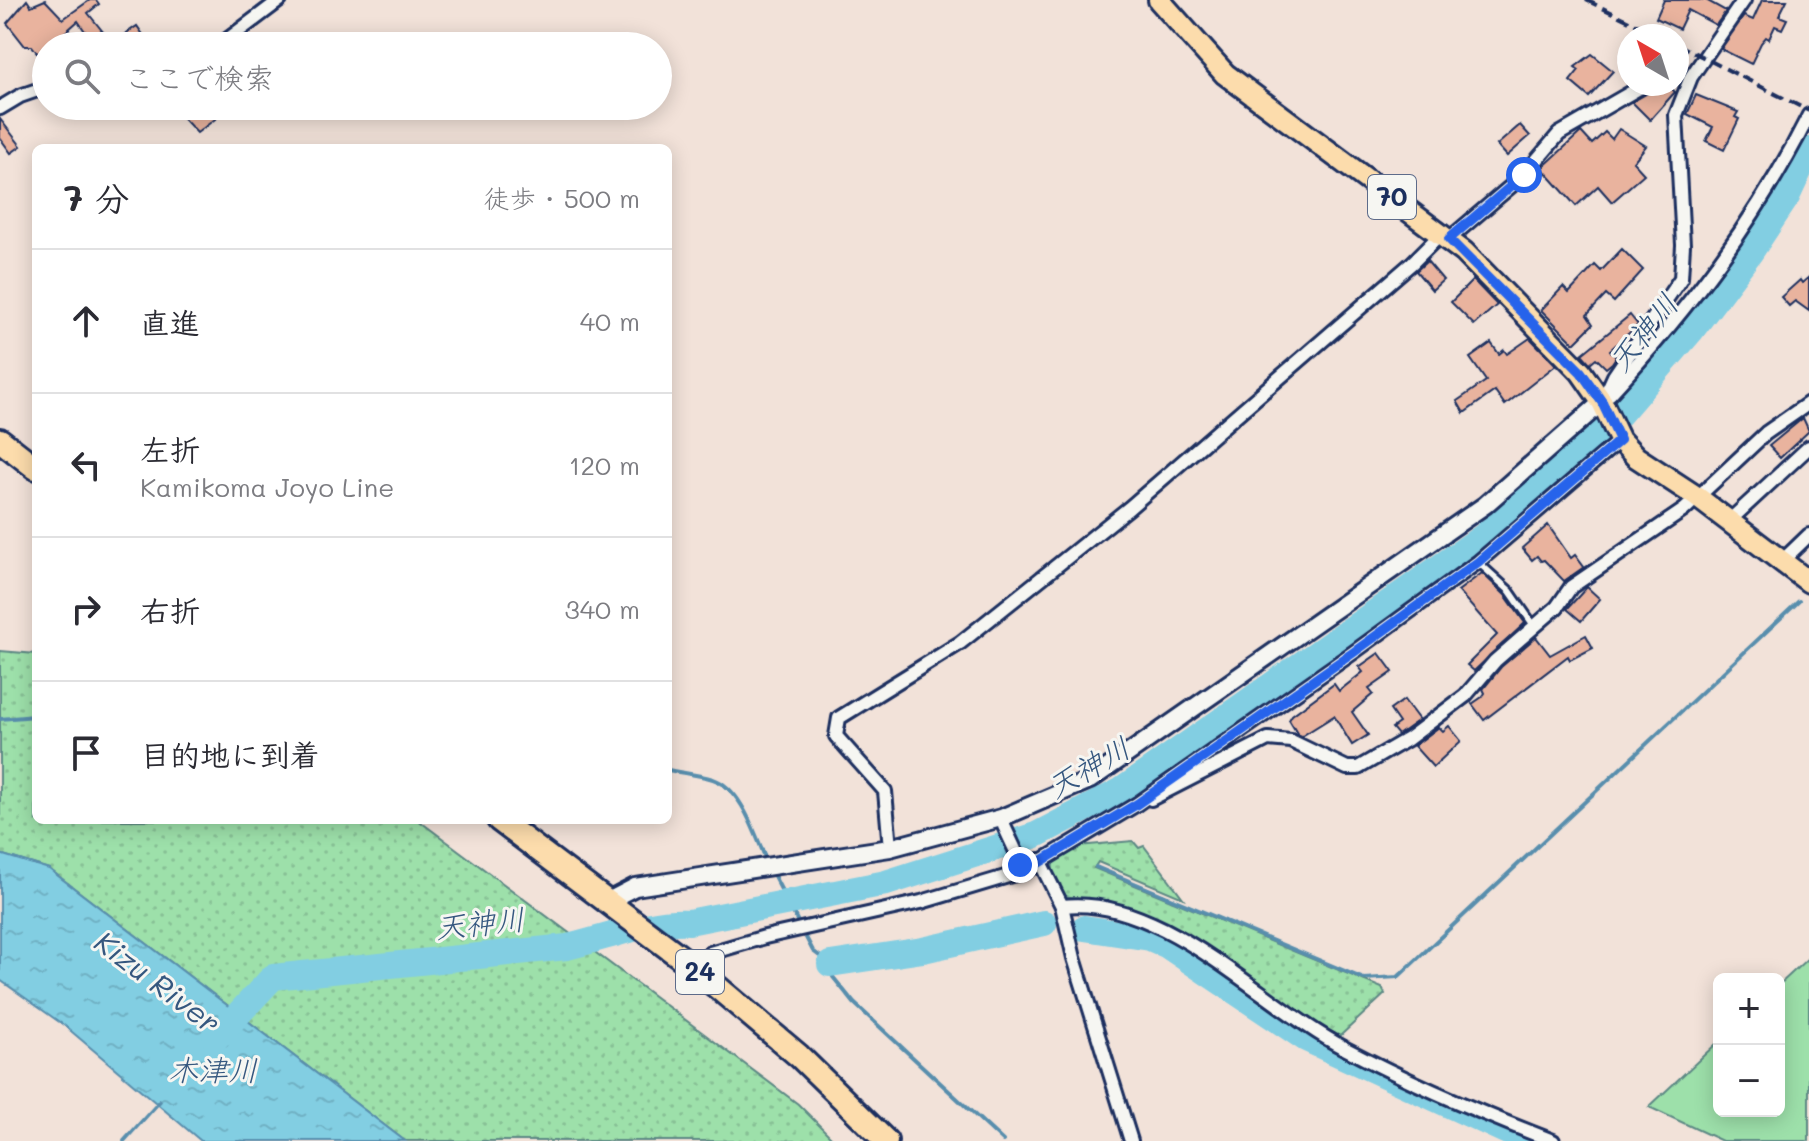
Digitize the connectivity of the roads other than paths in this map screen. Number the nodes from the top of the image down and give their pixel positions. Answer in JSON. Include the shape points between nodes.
{"nodes":[{"id":1,"x":280,"y":0,"type":"edge"},
{"id":2,"x":1159,"y":0,"type":"edge"},
{"id":3,"x":1744,"y":0,"type":"edge"},
{"id":4,"x":238,"y":32,"type":"edge"},
{"id":5,"x":1689,"y":73,"type":"edge"},
{"id":6,"x":32,"y":92,"type":"edge"},
{"id":7,"x":1625,"y":96,"type":"edge"},
{"id":8,"x":1677,"y":96,"type":"edge"},
{"id":9,"x":0,"y":108,"type":"edge"},
{"id":10,"x":1809,"y":115,"type":"edge"},
{"id":11,"x":1446,"y":236,"type":"junction"},
{"id":12,"x":1809,"y":403,"type":"edge"},
{"id":13,"x":1604,"y":407,"type":"junction"},
{"id":14,"x":1618,"y":437,"type":"junction"},
{"id":15,"x":0,"y":440,"type":"edge"},
{"id":16,"x":1809,"y":447,"type":"edge"},
{"id":17,"x":32,"y":465,"type":"edge"},
{"id":18,"x":1697,"y":497,"type":"junction"},
{"id":19,"x":1728,"y":522,"type":"junction"},
{"id":20,"x":1809,"y":535,"type":"edge"},
{"id":21,"x":1478,"y":562,"type":"junction"},
{"id":22,"x":1781,"y":562,"type":"junction"},
{"id":23,"x":1809,"y":582,"type":"edge"},
{"id":24,"x":1535,"y":627,"type":"junction"},
{"id":25,"x":1137,"y":804,"type":"junction"},
{"id":26,"x":1003,"y":822,"type":"junction"},
{"id":27,"x":504,"y":824,"type":"edge"},
{"id":28,"x":890,"y":848,"type":"junction"},
{"id":29,"x":1039,"y":860,"type":"junction"},
{"id":30,"x":1022,"y":868,"type":"junction"},
{"id":31,"x":608,"y":901,"type":"junction"},
{"id":32,"x":1062,"y":906,"type":"junction"},
{"id":33,"x":691,"y":965,"type":"junction"},
{"id":34,"x":886,"y":1141,"type":"edge"},
{"id":35,"x":1131,"y":1141,"type":"edge"},
{"id":36,"x":1553,"y":1141,"type":"edge"}],
"edges":[{"from":1,"to":4,"type":"street"},
{"from":2,"to":11,"type":"main road","number":"70","via":[[1225,74]]},
{"from":3,"to":5,"type":"street"},
{"from":6,"to":9,"type":"street"},
{"from":7,"to":11,"type":"street","via":[[1559,134],[1524,175]]},
{"from":8,"to":13,"type":"street","via":[[1681,278],[1614,376]]},
{"from":10,"to":13,"type":"street","via":[[1747,224],[1683,313]]},
{"from":11,"to":13,"type":"main road","number":"70","via":[[1548,336]]},
{"from":11,"to":28,"type":"street","via":[[1129,508],[960,643],[839,718],[836,736],[885,791]]},
{"from":12,"to":18,"type":"street","via":[[1766,433]]},
{"from":13,"to":14,"type":"main road","number":"70"},
{"from":13,"to":26,"type":"street","via":[[1406,564],[1251,665],[1090,780]]},
{"from":14,"to":18,"type":"main road","number":"70","via":[[1636,457]]},
{"from":14,"to":21,"type":"street"},
{"from":15,"to":17,"type":"highway"},
{"from":16,"to":19,"type":"street"},
{"from":18,"to":19,"type":"main road","number":"70"},
{"from":18,"to":24,"type":"street","via":[[1571,587]]},
{"from":19,"to":22,"type":"main road","number":"70"},
{"from":20,"to":22,"type":"street"},
{"from":21,"to":24,"type":"lane","via":[[1510,591]]},
{"from":21,"to":25,"type":"street"},
{"from":22,"to":23,"type":"main road","number":"70"},
{"from":24,"to":25,"type":"street","via":[[1465,696],[1358,768],[1347,768],[1291,741],[1268,739]]},
{"from":25,"to":29,"type":"street"},
{"from":26,"to":28,"type":"street"},
{"from":26,"to":30,"type":"street"},
{"from":27,"to":31,"type":"highway","number":"24"},
{"from":28,"to":31,"type":"street","via":[[635,887]]},
{"from":29,"to":30,"type":"street"},
{"from":29,"to":32,"type":"street"},
{"from":30,"to":33,"type":"street","via":[[921,902],[710,953]]},
{"from":31,"to":33,"type":"highway","number":"24"},
{"from":32,"to":35,"type":"street"},
{"from":32,"to":36,"type":"street","via":[[1122,913],[1154,925],[1207,956],[1301,1025],[1347,1050]]},
{"from":33,"to":34,"type":"highway","number":"24","via":[[799,1056]]}]}
